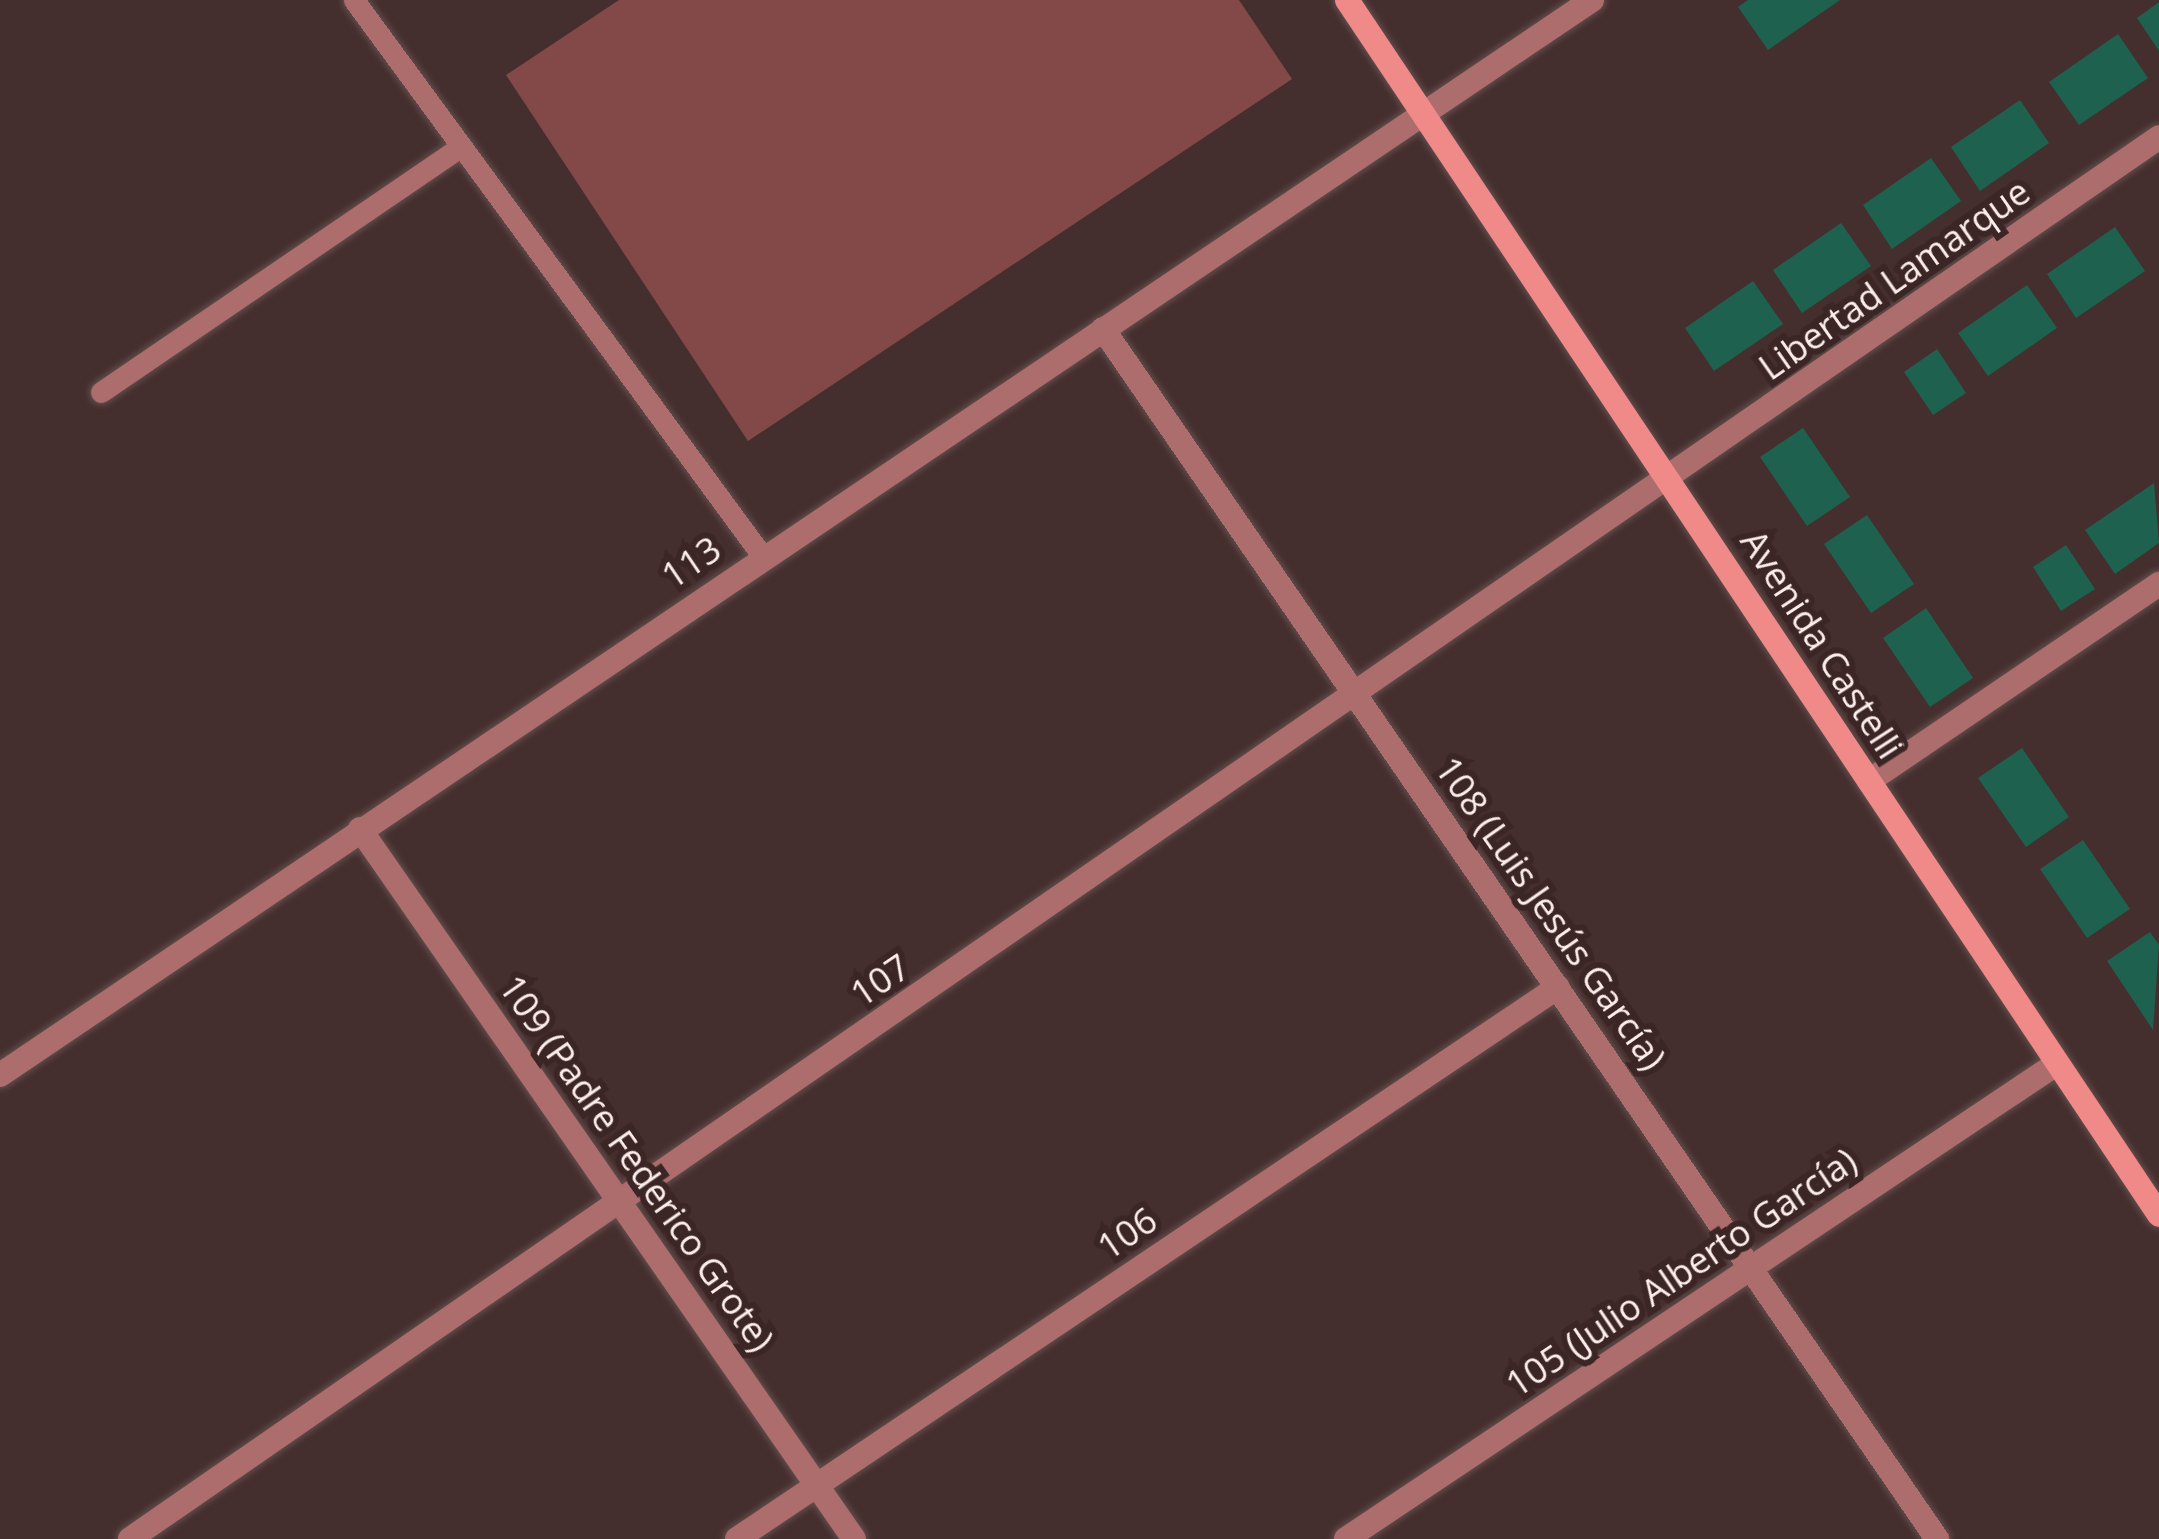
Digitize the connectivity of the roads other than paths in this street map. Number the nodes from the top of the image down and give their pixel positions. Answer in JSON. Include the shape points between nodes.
{"nodes":[{"id":1,"x":1347,"y":0,"type":"edge"},
{"id":2,"x":1592,"y":0,"type":"edge"},
{"id":3,"x":360,"y":2,"type":"edge"},
{"id":4,"x":1424,"y":112,"type":"junction"},
{"id":5,"x":2159,"y":137,"type":"edge"},
{"id":6,"x":461,"y":146,"type":"junction"},
{"id":7,"x":1103,"y":328,"type":"junction"},
{"id":8,"x":101,"y":392,"type":"dead end"},
{"id":9,"x":1672,"y":480,"type":"junction"},
{"id":10,"x":764,"y":557,"type":"junction"},
{"id":11,"x":2159,"y":584,"type":"edge"},
{"id":12,"x":1357,"y":696,"type":"junction"},
{"id":13,"x":1870,"y":781,"type":"junction"},
{"id":14,"x":360,"y":829,"type":"junction"},
{"id":15,"x":1558,"y":987,"type":"junction"},
{"id":16,"x":2056,"y":1064,"type":"junction"},
{"id":17,"x":0,"y":1075,"type":"edge"},
{"id":18,"x":620,"y":1202,"type":"junction"},
{"id":19,"x":2159,"y":1215,"type":"edge"},
{"id":20,"x":1753,"y":1269,"type":"junction"},
{"id":21,"x":817,"y":1485,"type":"junction"},
{"id":22,"x":130,"y":1539,"type":"edge"},
{"id":23,"x":737,"y":1539,"type":"edge"},
{"id":24,"x":854,"y":1539,"type":"edge"},
{"id":25,"x":1346,"y":1539,"type":"edge"},
{"id":26,"x":1937,"y":1539,"type":"edge"}],
"edges":[{"from":1,"to":4,"type":"main road","name":"Avenida Castelli"},
{"from":2,"to":4,"type":"street","name":"113"},
{"from":3,"to":6,"type":"lane"},
{"from":4,"to":7,"type":"street","name":"113"},
{"from":4,"to":9,"type":"main road","name":"Avenida Castelli"},
{"from":5,"to":9,"type":"street","name":"Libertad Lamarque"},
{"from":6,"to":8,"type":"lane"},
{"from":6,"to":10,"type":"lane"},
{"from":7,"to":10,"type":"street","name":"113"},
{"from":7,"to":12,"type":"street","name":"108 (Luis Jesús García)"},
{"from":9,"to":12,"type":"street","name":"107"},
{"from":9,"to":13,"type":"main road","name":"Avenida Castelli"},
{"from":10,"to":14,"type":"street","name":"113"},
{"from":11,"to":13,"type":"street"},
{"from":12,"to":15,"type":"street","name":"108 (Luis Jesús García)"},
{"from":12,"to":18,"type":"street","name":"107"},
{"from":13,"to":16,"type":"main road","name":"Avenida Castelli"},
{"from":14,"to":17,"type":"street","name":"113"},
{"from":14,"to":18,"type":"street","name":"109 (Padre Federico Grote)"},
{"from":15,"to":20,"type":"street","name":"108 (Luis Jesús García)"},
{"from":15,"to":21,"type":"street","name":"106"},
{"from":16,"to":19,"type":"main road","name":"Avenida Castelli"},
{"from":16,"to":20,"type":"street","name":"105 (Julio Alberto García)"},
{"from":18,"to":21,"type":"street","name":"109 (Padre Federico Grote)"},
{"from":18,"to":22,"type":"street","name":"107"},
{"from":20,"to":25,"type":"street","name":"105 (Julio Alberto García)"},
{"from":20,"to":26,"type":"street","name":"108 (Luis Jesús García)"},
{"from":21,"to":23,"type":"street","name":"106"},
{"from":21,"to":24,"type":"street","name":"109 (Padre Federico Grote)"}]}
